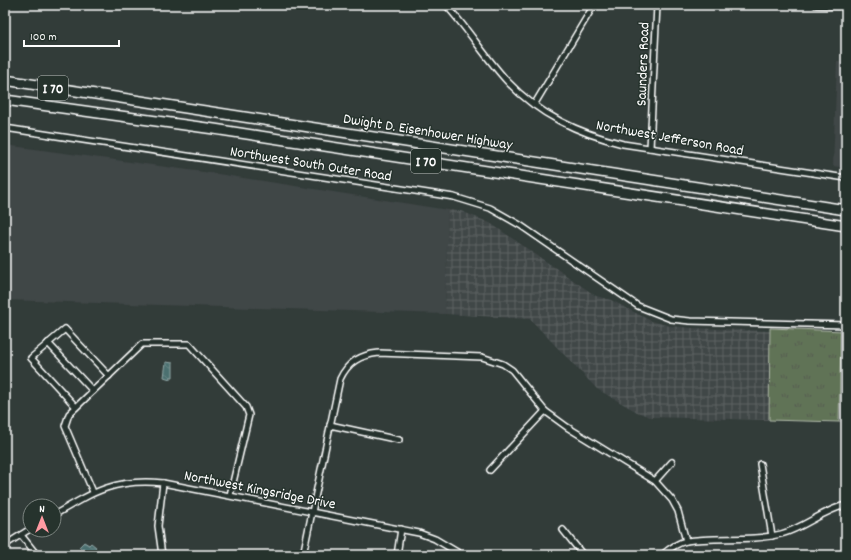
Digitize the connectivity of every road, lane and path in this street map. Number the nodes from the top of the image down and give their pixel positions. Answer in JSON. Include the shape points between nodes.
{"nodes":[{"id":1,"x":446,"y":5,"type":"edge"},
{"id":2,"x":594,"y":5,"type":"edge"},
{"id":3,"x":657,"y":5,"type":"edge"},
{"id":4,"x":816,"y":5,"type":"edge"},
{"id":5,"x":846,"y":6,"type":"edge"},
{"id":6,"x":5,"y":80,"type":"edge"},
{"id":7,"x":5,"y":100,"type":"edge"},
{"id":8,"x":534,"y":105,"type":"junction"},
{"id":9,"x":5,"y":128,"type":"edge"},
{"id":10,"x":650,"y":148,"type":"junction"},
{"id":11,"x":846,"y":178,"type":"edge"},
{"id":12,"x":846,"y":210,"type":"edge"},
{"id":13,"x":846,"y":226,"type":"edge"},
{"id":14,"x":846,"y":325,"type":"edge"},
{"id":15,"x":48,"y":343,"type":"junction"},
{"id":16,"x":109,"y":376,"type":"junction"},
{"id":17,"x":94,"y":391,"type":"junction"},
{"id":18,"x":76,"y":407,"type":"junction"},
{"id":19,"x":545,"y":410,"type":"junction"},
{"id":20,"x":330,"y":424,"type":"junction"},
{"id":21,"x":399,"y":440,"type":"dead end"},
{"id":22,"x":672,"y":462,"type":"dead end"},
{"id":23,"x":760,"y":464,"type":"dead end"},
{"id":24,"x":490,"y":470,"type":"dead end"},
{"id":25,"x":655,"y":481,"type":"junction"},
{"id":26,"x":163,"y":483,"type":"junction"},
{"id":27,"x":93,"y":492,"type":"junction"},
{"id":28,"x":230,"y":495,"type":"junction"},
{"id":29,"x":846,"y":505,"type":"edge"},
{"id":30,"x":62,"y":510,"type":"edge"},
{"id":31,"x":312,"y":511,"type":"junction"},
{"id":32,"x":401,"y":529,"type":"junction"},
{"id":33,"x":563,"y":530,"type":"dead end"},
{"id":34,"x":21,"y":535,"type":"joint"},
{"id":35,"x":772,"y":536,"type":"junction"},
{"id":36,"x":686,"y":541,"type":"junction"},
{"id":37,"x":5,"y":545,"type":"edge"},
{"id":38,"x":37,"y":555,"type":"edge"},
{"id":39,"x":162,"y":555,"type":"edge"},
{"id":40,"x":303,"y":555,"type":"edge"},
{"id":41,"x":396,"y":555,"type":"edge"},
{"id":42,"x":462,"y":555,"type":"edge"},
{"id":43,"x":583,"y":555,"type":"edge"},
{"id":44,"x":662,"y":555,"type":"edge"}],
"edges":[{"from":1,"to":8,"type":"street","name":"Northwest Jefferson Road","via":[[507,81]]},
{"from":2,"to":8,"type":"street"},
{"from":3,"to":10,"type":"street","name":"Saunders Road"},
{"from":4,"to":5,"type":"street"},
{"from":6,"to":12,"type":"highway","name":"Dwight D. Eisenhower Highway","number":"I 70"},
{"from":7,"to":13,"type":"highway","name":"Dwight D. Eisenhower Highway","number":"I 70","via":[[214,129]]},
{"from":8,"to":10,"type":"street","name":"Northwest Jefferson Road","via":[[572,129],[604,139]]},
{"from":9,"to":14,"type":"street","name":"Northwest South Outer Road","via":[[454,197],[490,208],[520,225],[622,296],[655,314],[690,321]]},
{"from":10,"to":11,"type":"street","name":"Northwest Jefferson Road"},
{"from":15,"to":16,"type":"street","via":[[64,329]]},
{"from":15,"to":17,"type":"street"},
{"from":15,"to":18,"type":"street","via":[[31,358]]},
{"from":16,"to":17,"type":"street"},
{"from":16,"to":28,"type":"street","via":[[142,344],[189,344],[193,347],[246,407],[249,415]]},
{"from":17,"to":18,"type":"street"},
{"from":18,"to":27,"type":"street","via":[[69,414],[65,426]]},
{"from":19,"to":20,"type":"street","via":[[512,370],[492,359],[379,353],[359,358],[345,369],[336,388]]},
{"from":19,"to":24,"type":"street"},
{"from":19,"to":25,"type":"street","via":[[566,427]]},
{"from":20,"to":21,"type":"street"},
{"from":20,"to":31,"type":"street"},
{"from":22,"to":25,"type":"street"},
{"from":23,"to":35,"type":"street"},
{"from":25,"to":36,"type":"street","via":[[678,511]]},
{"from":26,"to":27,"type":"street","name":"Northwest Kingsridge Drive","via":[[126,483]]},
{"from":26,"to":28,"type":"street","name":"Northwest Kingsridge Drive"},
{"from":26,"to":39,"type":"street","via":[[158,526]]},
{"from":27,"to":30,"type":"street","name":"Northwest Kingsridge Drive"},
{"from":28,"to":31,"type":"street","name":"Northwest Kingsridge Drive"},
{"from":29,"to":35,"type":"street"},
{"from":31,"to":32,"type":"street","name":"Northwest Kingsridge Drive"},
{"from":31,"to":40,"type":"street"},
{"from":32,"to":41,"type":"street"},
{"from":32,"to":42,"type":"street","name":"Northwest Kingsridge Drive","via":[[435,539]]},
{"from":33,"to":43,"type":"street"},
{"from":34,"to":37,"type":"street"},
{"from":34,"to":38,"type":"street"},
{"from":35,"to":36,"type":"street"},
{"from":36,"to":44,"type":"street","via":[[668,549]]}]}
